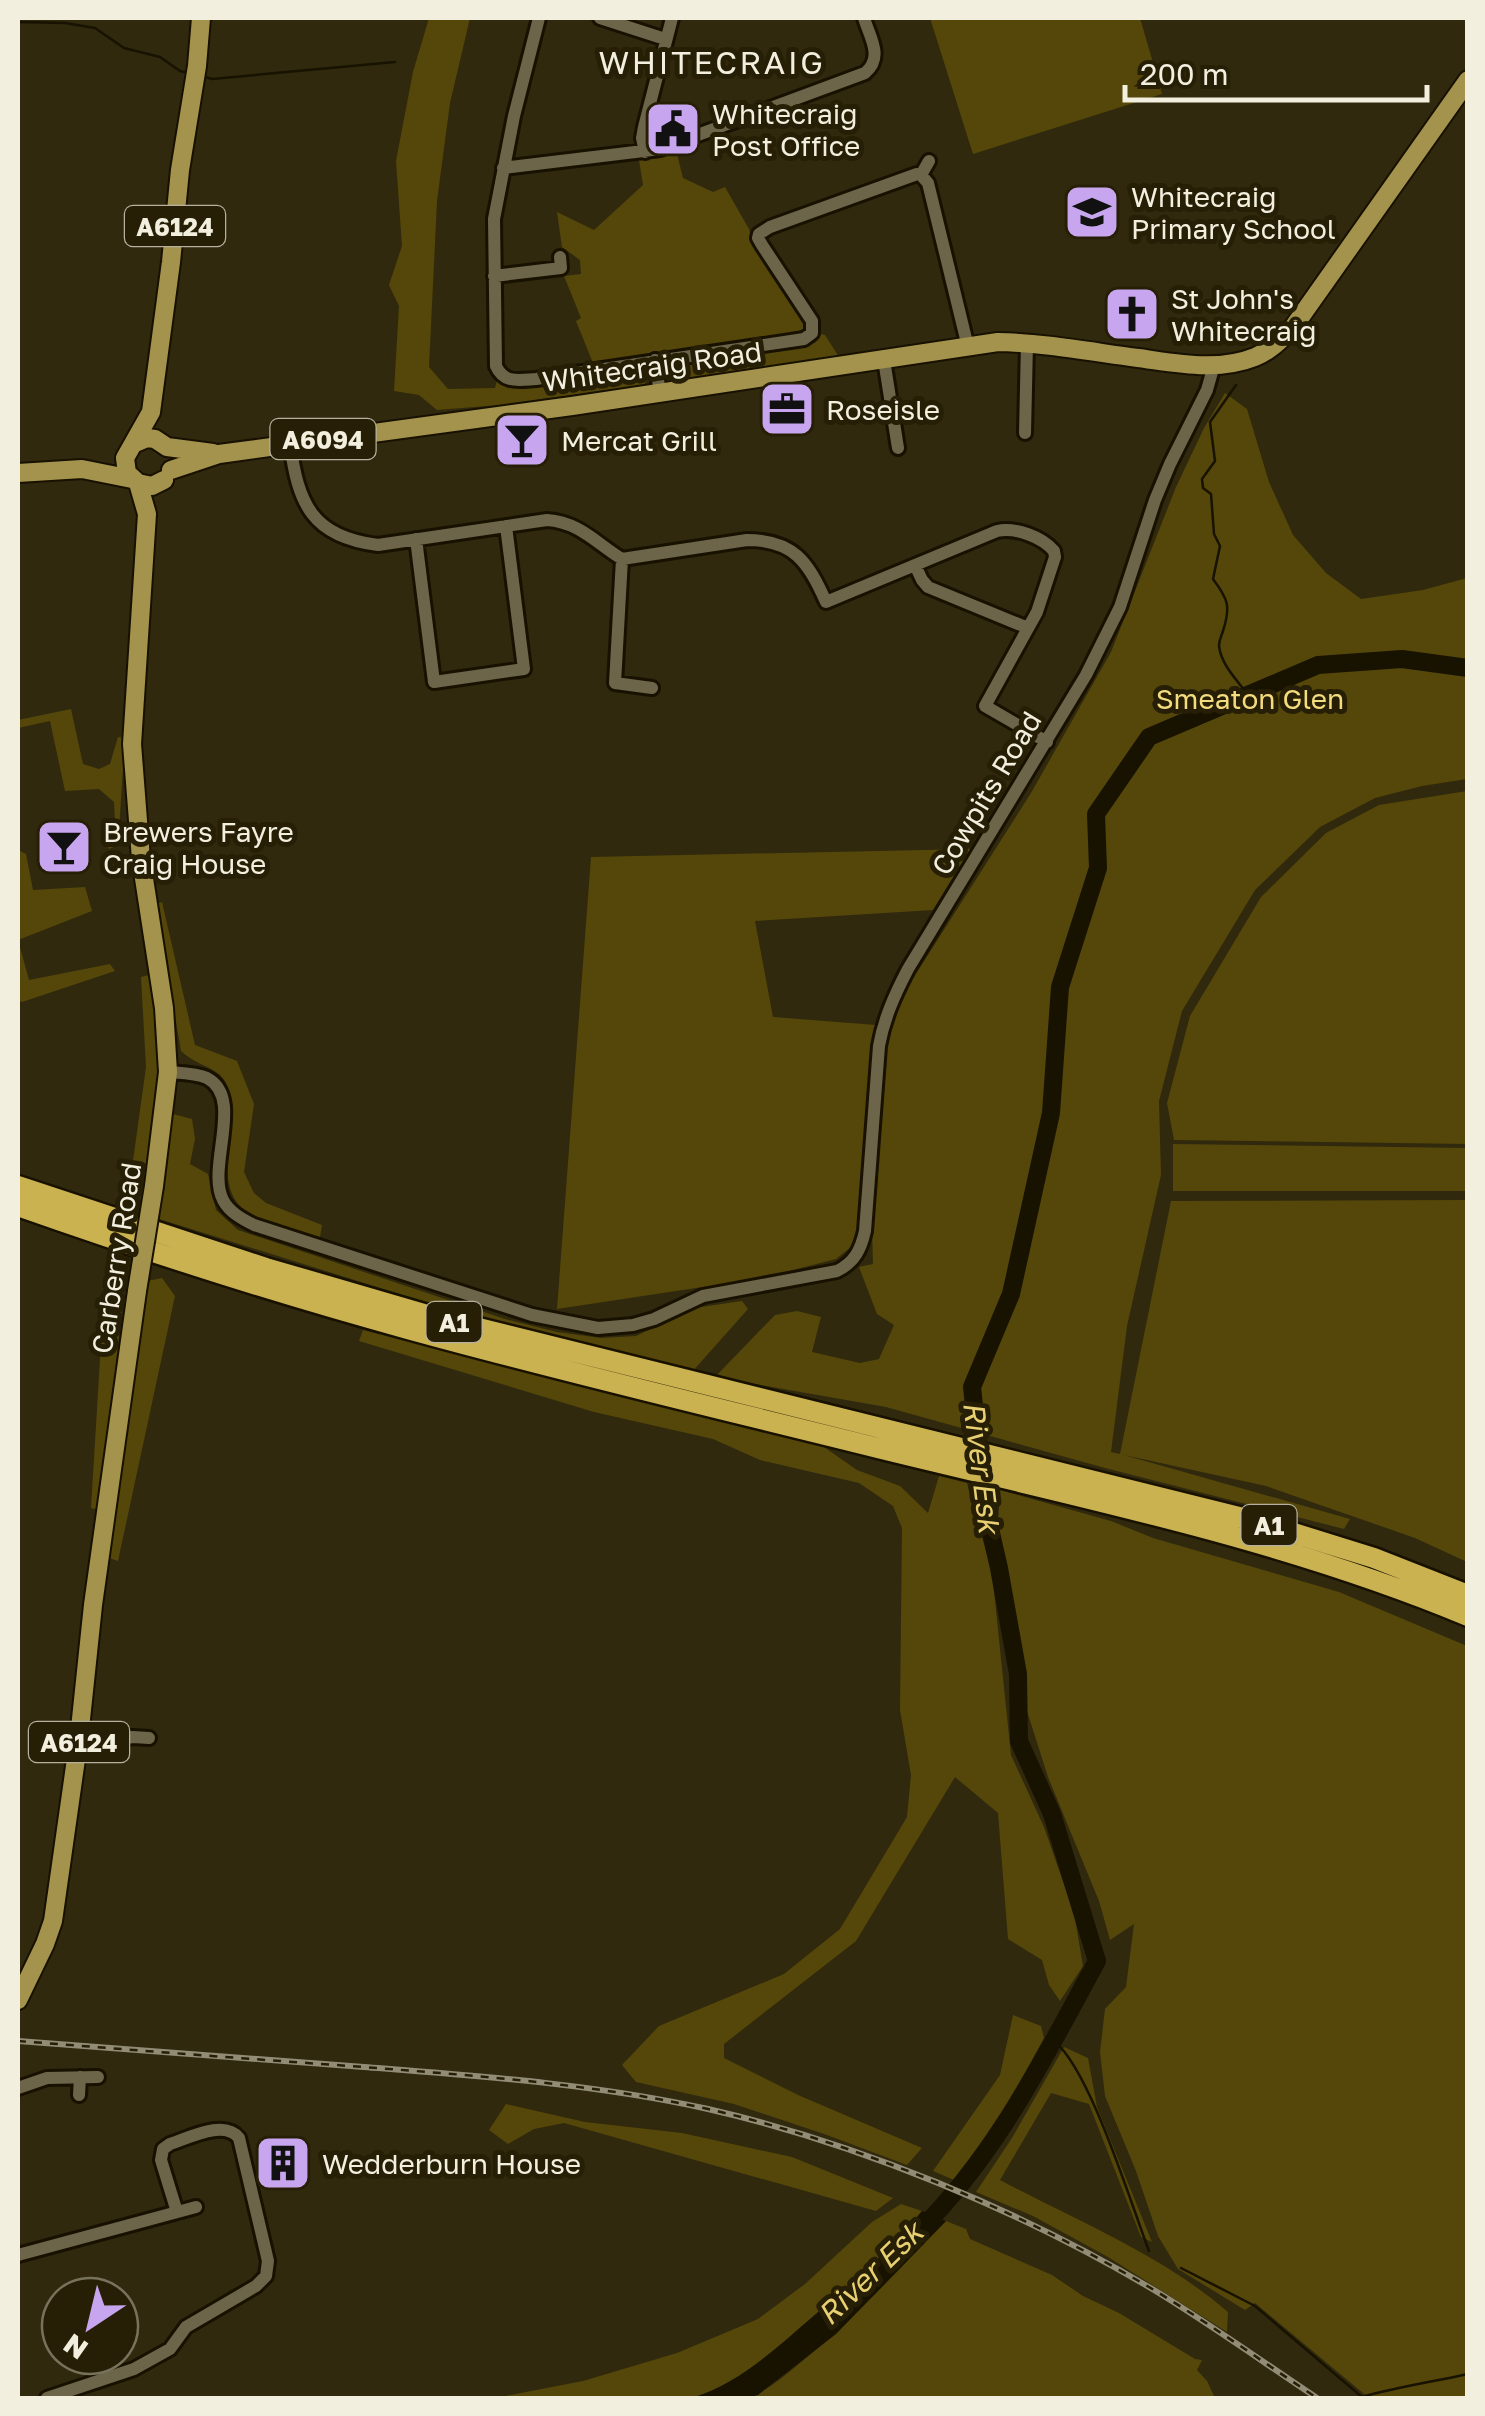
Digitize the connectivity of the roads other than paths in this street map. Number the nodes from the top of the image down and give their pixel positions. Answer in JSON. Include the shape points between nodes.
{"nodes":[{"id":1,"x":201,"y":18,"type":"edge"},
{"id":2,"x":538,"y":18,"type":"edge"},
{"id":3,"x":600,"y":18,"type":"edge"},
{"id":4,"x":672,"y":18,"type":"edge"},
{"id":5,"x":864,"y":18,"type":"edge"},
{"id":6,"x":665,"y":39,"type":"junction"},
{"id":7,"x":1468,"y":80,"type":"edge"},
{"id":8,"x":645,"y":152,"type":"junction"},
{"id":9,"x":929,"y":160,"type":"dead end"},
{"id":10,"x":504,"y":168,"type":"junction"},
{"id":11,"x":922,"y":174,"type":"junction"},
{"id":12,"x":560,"y":257,"type":"dead end"},
{"id":13,"x":494,"y":276,"type":"junction"},
{"id":14,"x":1027,"y":343,"type":"junction"},
{"id":15,"x":968,"y":347,"type":"junction"},
{"id":16,"x":654,"y":360,"type":"junction"},
{"id":17,"x":884,"y":360,"type":"junction"},
{"id":18,"x":1214,"y":365,"type":"junction"},
{"id":19,"x":660,"y":393,"type":"junction"},
{"id":20,"x":152,"y":412,"type":"junction"},
{"id":21,"x":1025,"y":432,"type":"dead end"},
{"id":22,"x":290,"y":444,"type":"junction"},
{"id":23,"x":165,"y":445,"type":"junction"},
{"id":24,"x":130,"y":447,"type":"junction"},
{"id":25,"x":898,"y":448,"type":"dead end"},
{"id":26,"x":218,"y":454,"type":"junction"},
{"id":27,"x":82,"y":469,"type":"junction"},
{"id":28,"x":18,"y":473,"type":"edge"},
{"id":29,"x":167,"y":475,"type":"junction"},
{"id":30,"x":135,"y":481,"type":"junction"},
{"id":31,"x":148,"y":514,"type":"junction"},
{"id":32,"x":506,"y":526,"type":"junction"},
{"id":33,"x":416,"y":539,"type":"junction"},
{"id":34,"x":622,"y":559,"type":"junction"},
{"id":35,"x":915,"y":565,"type":"junction"},
{"id":36,"x":1028,"y":628,"type":"junction"},
{"id":37,"x":652,"y":688,"type":"dead end"},
{"id":38,"x":1048,"y":742,"type":"junction"},
{"id":39,"x":168,"y":1072,"type":"junction"},
{"id":40,"x":18,"y":1186,"type":"edge"},
{"id":41,"x":18,"y":1206,"type":"edge"},
{"id":42,"x":896,"y":1442,"type":"junction"},
{"id":43,"x":1058,"y":1480,"type":"junction"},
{"id":44,"x":1468,"y":1595,"type":"edge"},
{"id":45,"x":1468,"y":1618,"type":"edge"},
{"id":46,"x":79,"y":1738,"type":"junction"},
{"id":47,"x":149,"y":1738,"type":"dead end"},
{"id":48,"x":18,"y":2000,"type":"edge"},
{"id":49,"x":80,"y":2077,"type":"junction"},
{"id":50,"x":98,"y":2078,"type":"dead end"},
{"id":51,"x":18,"y":2088,"type":"edge"},
{"id":52,"x":78,"y":2095,"type":"dead end"},
{"id":53,"x":196,"y":2207,"type":"dead end"},
{"id":54,"x":177,"y":2212,"type":"junction"},
{"id":55,"x":18,"y":2255,"type":"edge"},
{"id":56,"x":47,"y":2398,"type":"edge"}],
"edges":[{"from":1,"to":20,"type":"main road","number":"A6124"},
{"from":2,"to":10,"type":"street"},
{"from":3,"to":6,"type":"street"},
{"from":4,"to":6,"type":"street"},
{"from":5,"to":8,"type":"street","via":[[876,53],[865,73]]},
{"from":6,"to":8,"type":"street","via":[[642,138]]},
{"from":7,"to":18,"type":"main road","number":"A6094","via":[[1292,329],[1255,357]]},
{"from":8,"to":10,"type":"street"},
{"from":9,"to":11,"type":"street"},
{"from":10,"to":13,"type":"street","via":[[494,218]]},
{"from":11,"to":15,"type":"street"},
{"from":11,"to":16,"type":"street","via":[[759,234],[812,321],[810,336]]},
{"from":12,"to":13,"type":"street","via":[[561,268]]},
{"from":13,"to":16,"type":"street","via":[[496,366],[508,380]]},
{"from":14,"to":15,"type":"main road","name":"Whitecraig Road","number":"A6094"},
{"from":14,"to":18,"type":"main road","name":"Whitecraig Road","number":"A6094"},
{"from":14,"to":21,"type":"street"},
{"from":15,"to":17,"type":"main road","name":"Whitecraig Road","number":"A6094"},
{"from":16,"to":19,"type":"street"},
{"from":17,"to":19,"type":"main road","name":"Whitecraig Road","number":"A6094"},
{"from":17,"to":25,"type":"street"},
{"from":18,"to":38,"type":"street","name":"Cowpits Road","via":[[1155,500],[1120,607]]},
{"from":19,"to":22,"type":"main road","name":"Whitecraig Road","number":"A6094"},
{"from":20,"to":23,"type":"main road","number":"A6124"},
{"from":20,"to":24,"type":"main road","number":"A6124"},
{"from":22,"to":26,"type":"main road","number":"A6094"},
{"from":22,"to":33,"type":"street","via":[[300,493],[325,527],[378,545]]},
{"from":23,"to":24,"type":"main road","via":[[147,438]]},
{"from":23,"to":26,"type":"main road","number":"A6094"},
{"from":23,"to":29,"type":"main road","via":[[172,458]]},
{"from":24,"to":27,"type":"main road"},
{"from":24,"to":30,"type":"main road","via":[[125,466]]},
{"from":26,"to":29,"type":"main road","number":"A6094"},
{"from":27,"to":28,"type":"main road"},
{"from":27,"to":30,"type":"main road"},
{"from":29,"to":30,"type":"main road","via":[[152,486]]},
{"from":29,"to":31,"type":"main road","name":"Carberry Road","number":"A6124"},
{"from":30,"to":31,"type":"main road","name":"Carberry Road","number":"A6124"},
{"from":31,"to":39,"type":"main road","name":"Carberry Road","number":"A6124","via":[[132,744]]},
{"from":32,"to":33,"type":"street"},
{"from":32,"to":33,"type":"street","via":[[524,669],[434,682]]},
{"from":32,"to":34,"type":"street","via":[[562,521]]},
{"from":34,"to":35,"type":"street","via":[[766,540],[794,551],[826,602]]},
{"from":34,"to":37,"type":"street","via":[[614,683]]},
{"from":35,"to":36,"type":"street","via":[[928,586]]},
{"from":35,"to":36,"type":"street","via":[[1005,529],[1044,542],[1055,556]]},
{"from":36,"to":38,"type":"street","via":[[985,706]]},
{"from":38,"to":39,"type":"street","name":"Cowpits Road","via":[[891,1001],[879,1046],[866,1231],[855,1258],[837,1271],[703,1296],[633,1325],[598,1328],[532,1315],[242,1219],[219,1186],[220,1090],[204,1077]]},
{"from":39,"to":46,"type":"main road","name":"Carberry Road","number":"A6124","bridge":true},
{"from":40,"to":42,"type":"highway","number":"A1","via":[[389,1304]]},
{"from":41,"to":42,"type":"highway","number":"A1","via":[[407,1329]]},
{"from":42,"to":43,"type":"highway","number":"A1"},
{"from":43,"to":44,"type":"highway","number":"A1","via":[[1221,1512],[1374,1558]]},
{"from":43,"to":45,"type":"highway","number":"A1","via":[[1363,1575]]},
{"from":46,"to":47,"type":"street"},
{"from":46,"to":48,"type":"main road","name":"Carberry Road","number":"A6124","via":[[54,1922]]},
{"from":49,"to":50,"type":"street"},
{"from":49,"to":51,"type":"street"},
{"from":49,"to":52,"type":"street"},
{"from":53,"to":54,"type":"street"},
{"from":54,"to":55,"type":"street"},
{"from":54,"to":56,"type":"street","via":[[163,2149],[233,2131],[268,2261],[266,2276],[186,2327],[170,2349],[134,2369]]}]}
